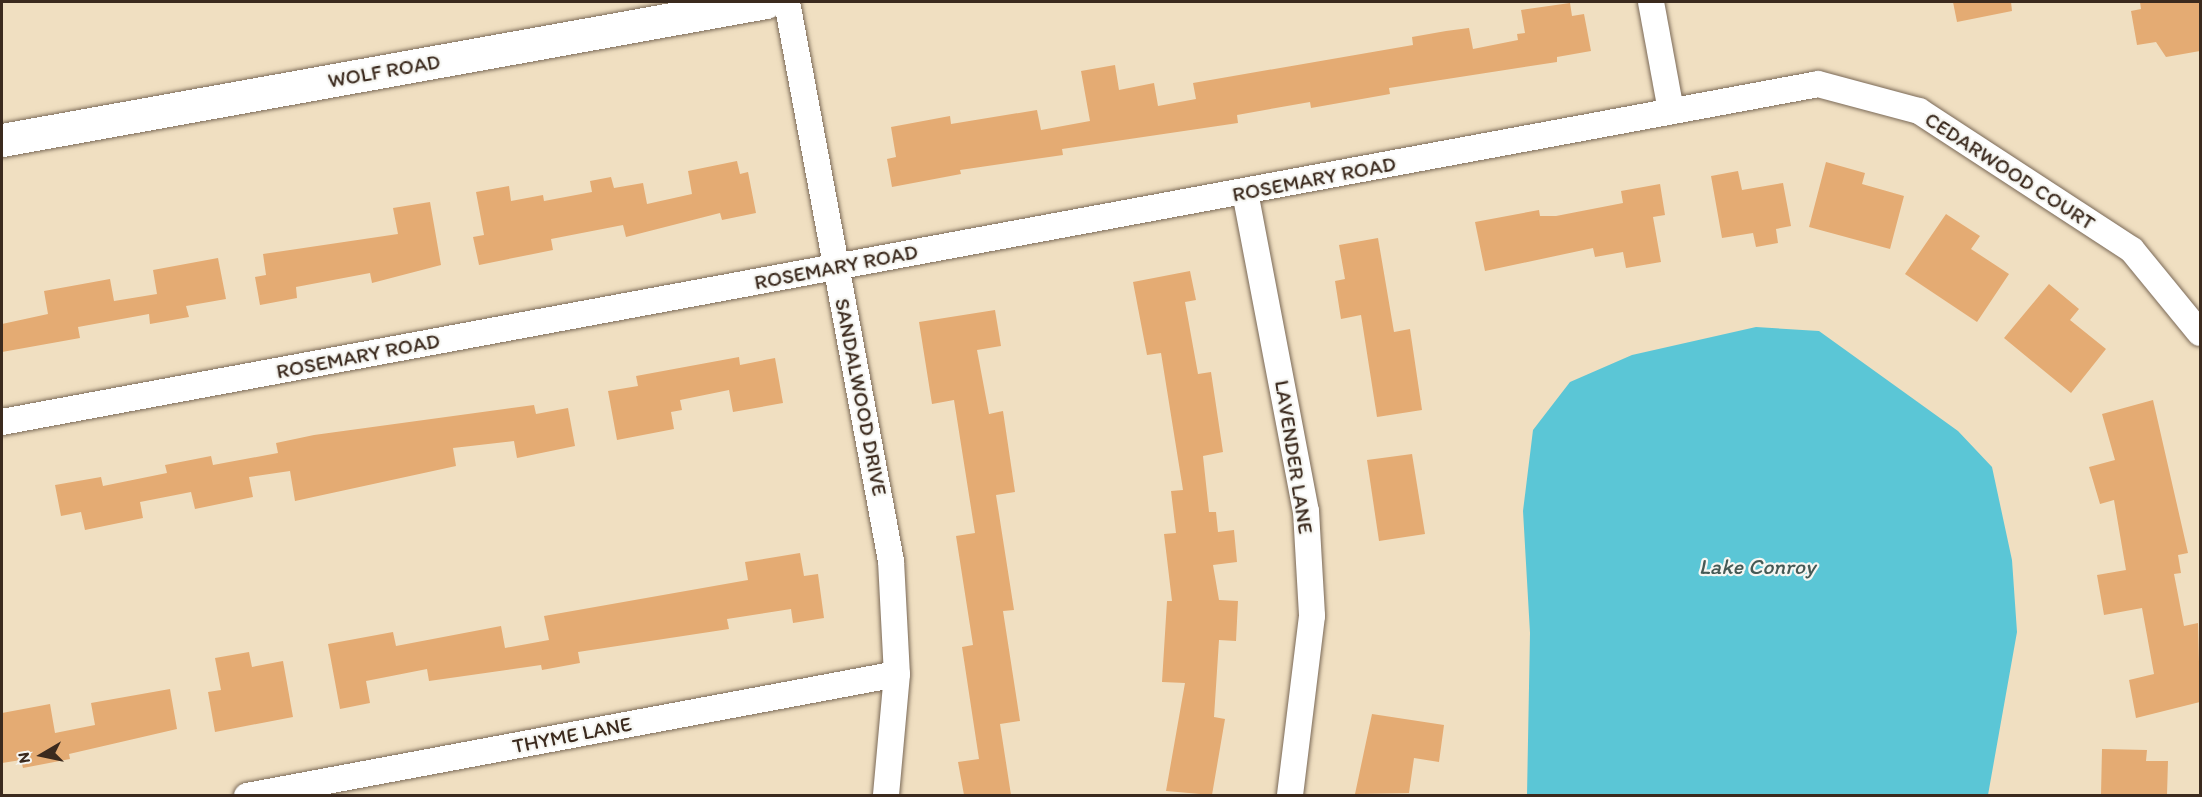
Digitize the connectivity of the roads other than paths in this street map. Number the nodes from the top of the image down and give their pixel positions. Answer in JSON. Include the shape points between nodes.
{"nodes":[{"id":1,"x":766,"y":2,"type":"edge"},
{"id":2,"x":787,"y":2,"type":"edge"},
{"id":3,"x":1651,"y":2,"type":"edge"},
{"id":4,"x":1671,"y":111,"type":"junction"},
{"id":5,"x":2,"y":140,"type":"edge"},
{"id":6,"x":1245,"y":192,"type":"junction"},
{"id":7,"x":837,"y":267,"type":"junction"},
{"id":8,"x":2200,"y":333,"type":"edge"},
{"id":9,"x":2,"y":423,"type":"edge"},
{"id":10,"x":897,"y":674,"type":"junction"},
{"id":11,"x":248,"y":795,"type":"edge"},
{"id":12,"x":886,"y":795,"type":"edge"},
{"id":13,"x":1290,"y":795,"type":"edge"}],
"edges":[{"from":1,"to":5,"type":"main road","name":"WOLF ROAD"},
{"from":2,"to":7,"type":"street","name":"SANDALWOOD DRIVE"},
{"from":3,"to":4,"type":"street"},
{"from":4,"to":6,"type":"street","name":"ROSEMARY ROAD"},
{"from":4,"to":8,"type":"street","name":"CEDARWOOD COURT","via":[[1818,84],[1918,111],[2132,250]]},
{"from":6,"to":7,"type":"street","name":"ROSEMARY ROAD"},
{"from":6,"to":13,"type":"street","name":"LAVENDER LANE","via":[[1306,511],[1312,616]]},
{"from":7,"to":9,"type":"street","name":"ROSEMARY ROAD"},
{"from":7,"to":10,"type":"street","name":"SANDALWOOD DRIVE","via":[[891,561]]},
{"from":10,"to":11,"type":"street","name":"THYME LANE"},
{"from":10,"to":12,"type":"street","name":"SANDALWOOD DRIVE"}]}
